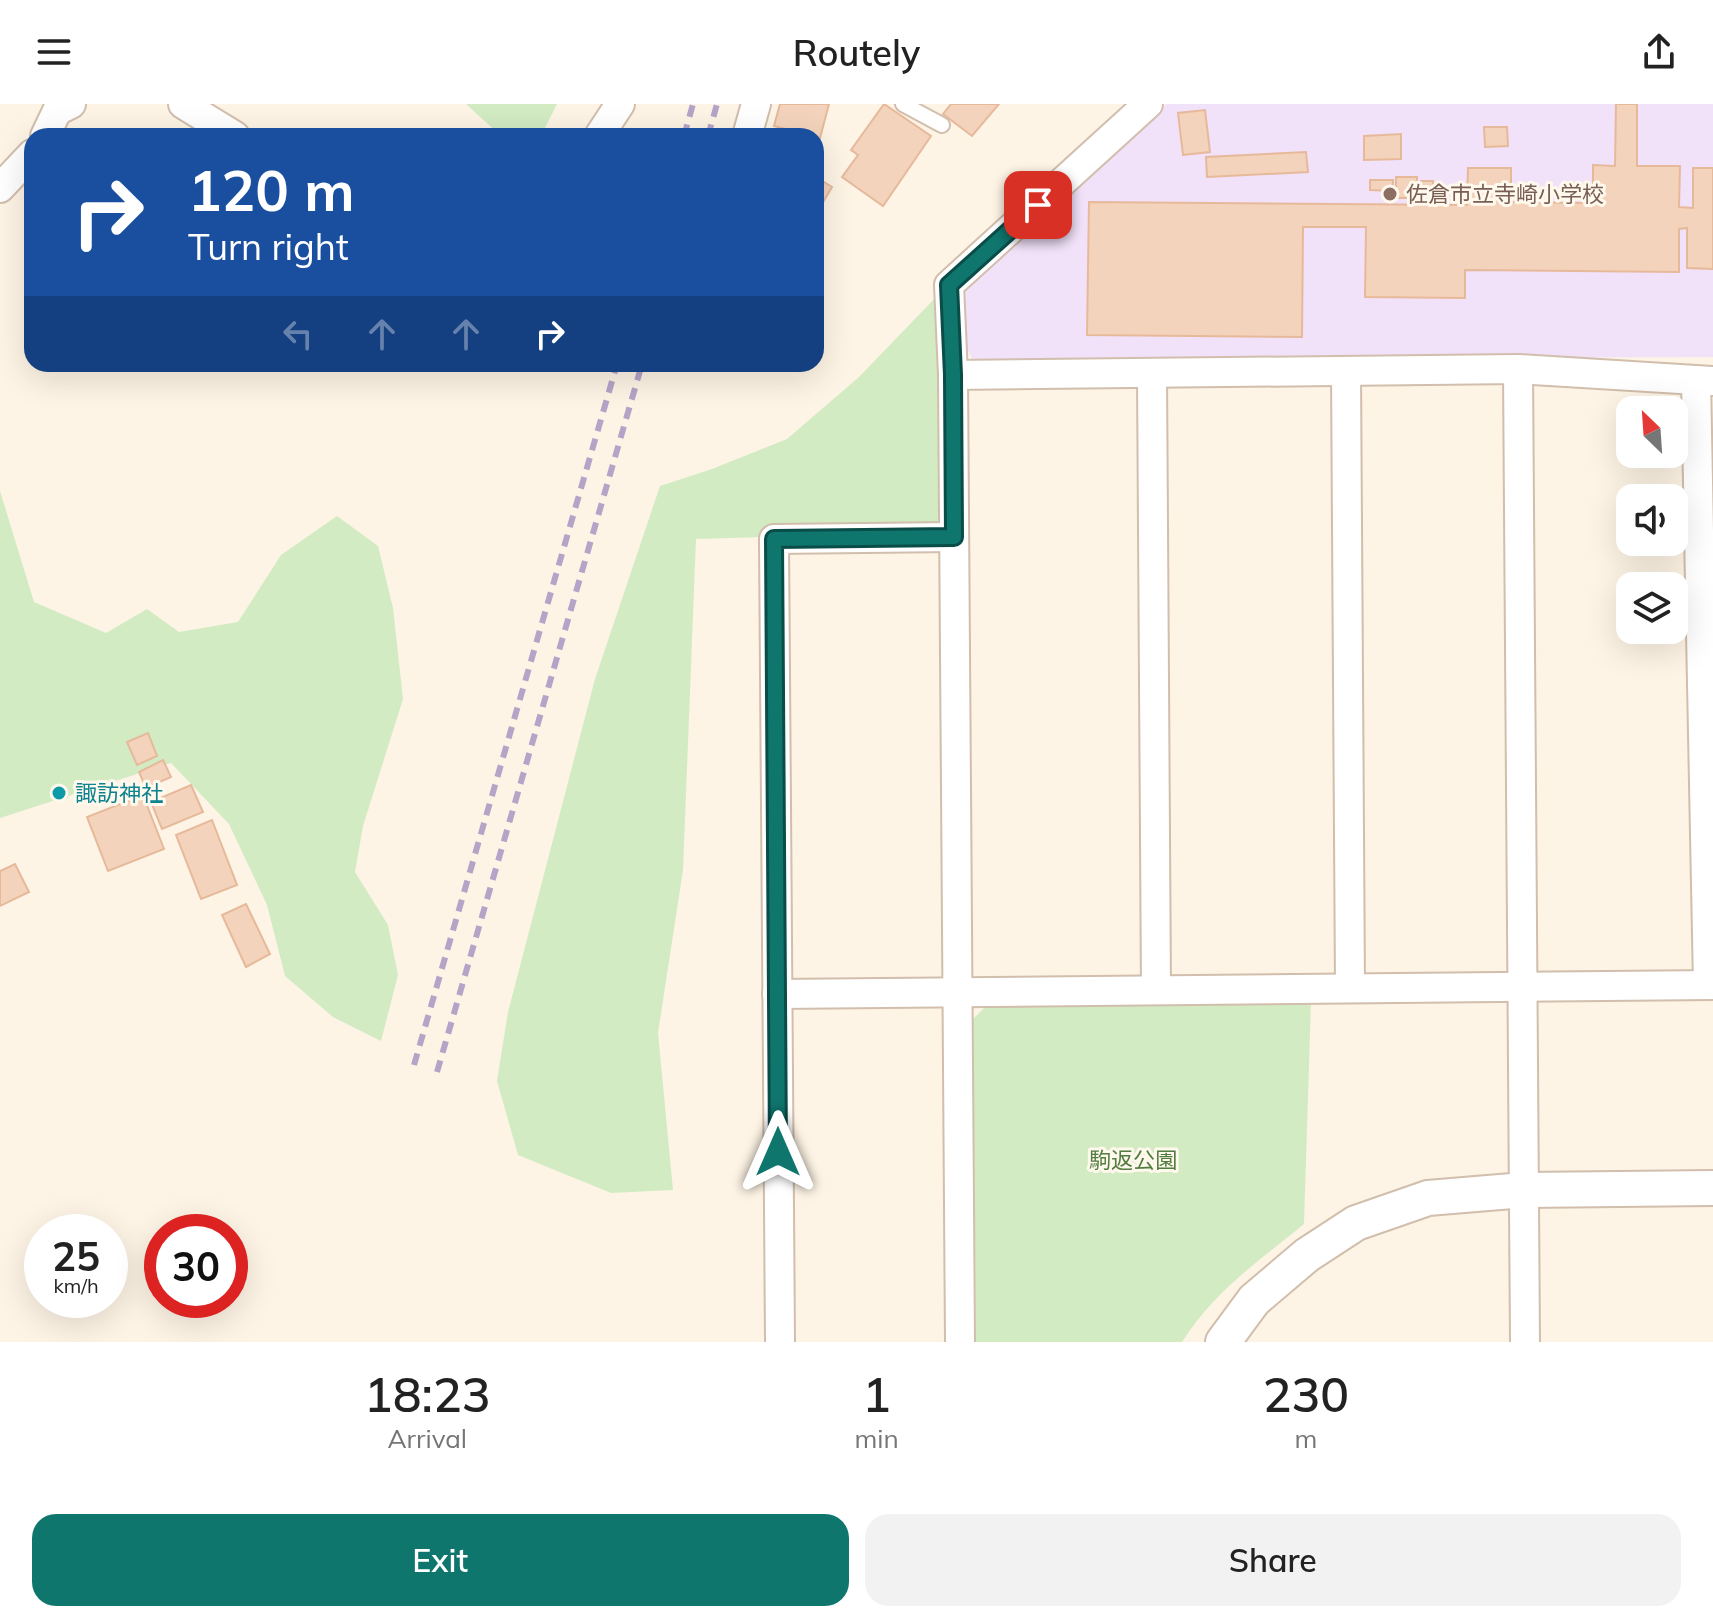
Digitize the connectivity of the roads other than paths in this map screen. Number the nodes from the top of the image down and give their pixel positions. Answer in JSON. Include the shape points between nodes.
{"nodes":[{"id":1,"x":183,"y":104,"type":"edge"},
{"id":2,"x":620,"y":104,"type":"edge"},
{"id":3,"x":756,"y":104,"type":"edge"},
{"id":4,"x":903,"y":104,"type":"edge"},
{"id":5,"x":1148,"y":104,"type":"edge"},
{"id":6,"x":61,"y":106,"type":"edge"},
{"id":7,"x":942,"y":125,"type":"dead end"},
{"id":8,"x":49,"y":128,"type":"edge"},
{"id":9,"x":222,"y":128,"type":"edge"},
{"id":10,"x":604,"y":128,"type":"edge"},
{"id":11,"x":749,"y":128,"type":"edge"},
{"id":12,"x":24,"y":162,"type":"edge"},
{"id":13,"x":0,"y":188,"type":"edge"},
{"id":14,"x":1518,"y":369,"type":"junction"},
{"id":15,"x":1346,"y":371,"type":"junction"},
{"id":16,"x":1152,"y":373,"type":"junction"},
{"id":17,"x":953,"y":375,"type":"junction"},
{"id":18,"x":1704,"y":381,"type":"edge"},
{"id":19,"x":954,"y":537,"type":"junction"},
{"id":20,"x":1710,"y":985,"type":"edge"},
{"id":21,"x":1523,"y":986,"type":"junction"},
{"id":22,"x":1350,"y":988,"type":"junction"},
{"id":23,"x":1156,"y":990,"type":"junction"},
{"id":24,"x":958,"y":993,"type":"junction"},
{"id":25,"x":777,"y":994,"type":"junction"},
{"id":26,"x":1713,"y":1188,"type":"edge"},
{"id":27,"x":1524,"y":1190,"type":"junction"},
{"id":28,"x":780,"y":1342,"type":"edge"},
{"id":29,"x":960,"y":1342,"type":"edge"},
{"id":30,"x":1223,"y":1342,"type":"edge"},
{"id":31,"x":1525,"y":1342,"type":"edge"}],
"edges":[{"from":1,"to":9,"type":"street"},
{"from":2,"to":10,"type":"street"},
{"from":3,"to":11,"type":"street"},
{"from":4,"to":7,"type":"lane"},
{"from":5,"to":17,"type":"street","via":[[949,285]]},
{"from":6,"to":8,"type":"street"},
{"from":12,"to":13,"type":"street"},
{"from":14,"to":15,"type":"street"},
{"from":14,"to":18,"type":"street"},
{"from":14,"to":21,"type":"street"},
{"from":15,"to":16,"type":"street"},
{"from":15,"to":22,"type":"street"},
{"from":16,"to":17,"type":"street"},
{"from":16,"to":23,"type":"street"},
{"from":17,"to":19,"type":"street"},
{"from":18,"to":20,"type":"street"},
{"from":19,"to":24,"type":"street"},
{"from":19,"to":25,"type":"street","via":[[774,539]]},
{"from":20,"to":21,"type":"street"},
{"from":21,"to":22,"type":"street"},
{"from":21,"to":27,"type":"street"},
{"from":22,"to":23,"type":"street"},
{"from":23,"to":24,"type":"street"},
{"from":24,"to":25,"type":"street"},
{"from":24,"to":29,"type":"street"},
{"from":25,"to":28,"type":"street"},
{"from":26,"to":27,"type":"street"},
{"from":27,"to":30,"type":"street","via":[[1428,1198],[1356,1223],[1254,1300]]},
{"from":27,"to":31,"type":"street"}]}
